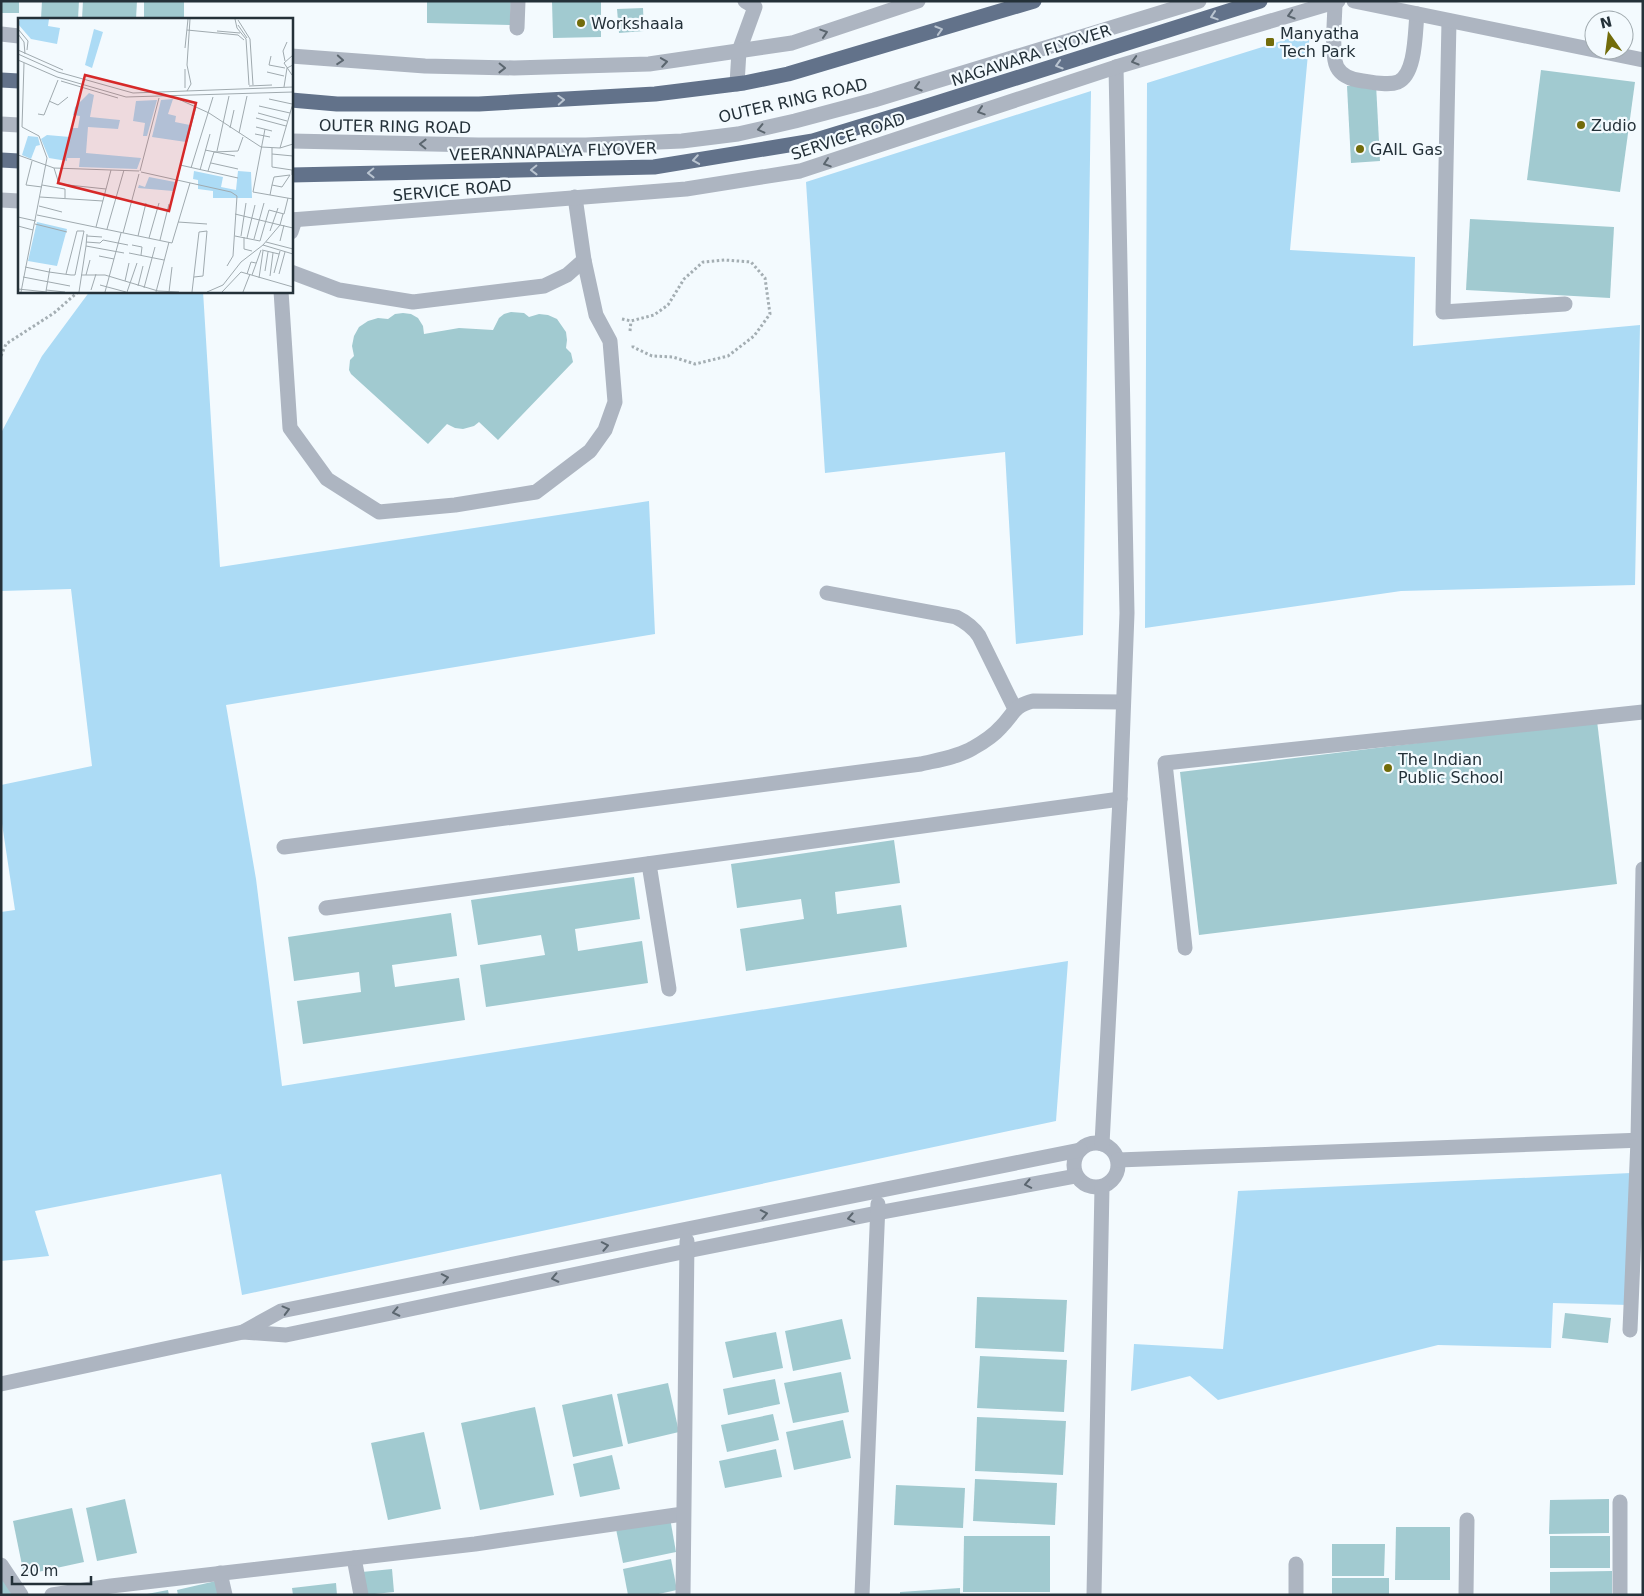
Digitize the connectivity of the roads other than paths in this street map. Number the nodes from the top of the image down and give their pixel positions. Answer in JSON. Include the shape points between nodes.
{"nodes":[{"id":1,"x":518,"y":1,"type":"edge"},
{"id":2,"x":918,"y":1,"type":"edge"},
{"id":3,"x":1034,"y":1,"type":"edge"},
{"id":4,"x":1199,"y":1,"type":"edge"},
{"id":5,"x":1260,"y":1,"type":"edge"},
{"id":6,"x":1354,"y":1,"type":"edge"},
{"id":7,"x":1336,"y":2,"type":"edge"},
{"id":8,"x":756,"y":3,"type":"edge"},
{"id":9,"x":1417,"y":14,"type":"junction"},
{"id":10,"x":1449,"y":21,"type":"junction"},
{"id":11,"x":516,"y":28,"type":"dead end"},
{"id":12,"x":1,"y":34,"type":"edge"},
{"id":13,"x":18,"y":36,"type":"edge"},
{"id":14,"x":739,"y":51,"type":"junction"},
{"id":15,"x":292,"y":56,"type":"edge"},
{"id":16,"x":1643,"y":60,"type":"edge"},
{"id":17,"x":1116,"y":67,"type":"junction"},
{"id":18,"x":1,"y":80,"type":"edge"},
{"id":19,"x":18,"y":81,"type":"edge"},
{"id":20,"x":737,"y":84,"type":"junction"},
{"id":21,"x":292,"y":100,"type":"edge"},
{"id":22,"x":1,"y":124,"type":"edge"},
{"id":23,"x":18,"y":126,"type":"edge"},
{"id":24,"x":292,"y":141,"type":"edge"},
{"id":25,"x":813,"y":141,"type":"joint"},
{"id":26,"x":1,"y":160,"type":"edge"},
{"id":27,"x":18,"y":161,"type":"edge"},
{"id":28,"x":292,"y":175,"type":"edge"},
{"id":29,"x":575,"y":197,"type":"junction"},
{"id":30,"x":1,"y":200,"type":"edge"},
{"id":31,"x":18,"y":201,"type":"edge"},
{"id":32,"x":293,"y":224,"type":"edge"},
{"id":33,"x":584,"y":260,"type":"junction"},
{"id":34,"x":292,"y":272,"type":"edge"},
{"id":35,"x":281,"y":292,"type":"edge"},
{"id":36,"x":1565,"y":304,"type":"dead end"},
{"id":37,"x":828,"y":593,"type":"dead end"},
{"id":38,"x":1123,"y":702,"type":"junction"},
{"id":39,"x":1015,"y":708,"type":"junction"},
{"id":40,"x":1643,"y":712,"type":"edge"},
{"id":41,"x":1120,"y":799,"type":"junction"},
{"id":42,"x":284,"y":847,"type":"dead end"},
{"id":43,"x":649,"y":864,"type":"junction"},
{"id":44,"x":1643,"y":869,"type":"edge"},
{"id":45,"x":326,"y":908,"type":"dead end"},
{"id":46,"x":1642,"y":926,"type":"edge"},
{"id":47,"x":1185,"y":948,"type":"dead end"},
{"id":48,"x":668,"y":989,"type":"dead end"},
{"id":49,"x":1641,"y":1140,"type":"edge"},
{"id":50,"x":1102,"y":1144,"type":"junction"},
{"id":51,"x":1080,"y":1150,"type":"junction"},
{"id":52,"x":1118,"y":1160,"type":"junction"},
{"id":53,"x":1076,"y":1176,"type":"junction"},
{"id":54,"x":1102,"y":1187,"type":"junction"},
{"id":55,"x":879,"y":1190,"type":"junction"},
{"id":56,"x":877,"y":1213,"type":"junction"},
{"id":57,"x":687,"y":1229,"type":"junction"},
{"id":58,"x":688,"y":1251,"type":"junction"},
{"id":59,"x":1630,"y":1330,"type":"dead end"},
{"id":60,"x":242,"y":1332,"type":"junction"},
{"id":61,"x":1,"y":1384,"type":"edge"},
{"id":62,"x":1620,"y":1502,"type":"dead end"},
{"id":63,"x":683,"y":1514,"type":"junction"},
{"id":64,"x":1467,"y":1520,"type":"dead end"},
{"id":65,"x":354,"y":1558,"type":"junction"},
{"id":66,"x":1296,"y":1564,"type":"dead end"},
{"id":67,"x":1,"y":1566,"type":"edge"},
{"id":68,"x":220,"y":1573,"type":"junction"},
{"id":69,"x":112,"y":1590,"type":"edge"},
{"id":70,"x":20,"y":1595,"type":"edge"},
{"id":71,"x":52,"y":1595,"type":"edge"},
{"id":72,"x":225,"y":1595,"type":"edge"},
{"id":73,"x":361,"y":1595,"type":"edge"},
{"id":74,"x":682,"y":1595,"type":"edge"},
{"id":75,"x":862,"y":1595,"type":"edge"},
{"id":76,"x":1094,"y":1595,"type":"edge"},
{"id":77,"x":1296,"y":1595,"type":"edge"},
{"id":78,"x":1466,"y":1595,"type":"edge"},
{"id":79,"x":1620,"y":1595,"type":"edge"}],
"edges":[{"from":1,"to":11,"type":"street"},
{"from":14,"to":2,"type":"street","one_way":true,"via":[[792,43]]},
{"from":20,"to":3,"type":"highway","name":"OUTER RING ROAD","one_way":true,"via":[[788,74]]},
{"from":4,"to":24,"type":"street","name":"OUTER RING ROAD","one_way":true,"via":[[874,100],[738,134],[682,141],[586,145]]},
{"from":5,"to":25,"type":"highway","name":"NAGAWARA FLYOVER","one_way":true},
{"from":6,"to":9,"type":"street"},
{"from":7,"to":9,"type":"street","via":[[1334,42],[1337,67],[1352,80],[1389,83],[1398,82],[1408,74]]},
{"from":7,"to":17,"type":"street","name":"SERVICE ROAD","one_way":true},
{"from":8,"to":14,"type":"street"},
{"from":9,"to":10,"type":"street"},
{"from":10,"to":16,"type":"street"},
{"from":10,"to":36,"type":"street","via":[[1443,312]]},
{"from":12,"to":13,"type":"street"},
{"from":15,"to":14,"type":"street","one_way":true,"via":[[425,66],[514,68],[649,64]]},
{"from":14,"to":20,"type":"street"},
{"from":17,"to":29,"type":"street","name":"SERVICE ROAD","one_way":true,"via":[[800,171],[686,189]]},
{"from":17,"to":38,"type":"street","via":[[1127,613]]},
{"from":18,"to":19,"type":"highway"},
{"from":21,"to":20,"type":"highway","name":"OUTER RING ROAD","one_way":true,"via":[[337,104],[479,104],[655,94]]},
{"from":22,"to":23,"type":"street"},
{"from":25,"to":28,"type":"highway","name":"VEERANNAPALYA FLYOVER","one_way":true,"via":[[654,167]]},
{"from":26,"to":27,"type":"highway"},
{"from":29,"to":32,"type":"street","name":"SERVICE ROAD"},
{"from":29,"to":33,"type":"street"},
{"from":30,"to":31,"type":"street"},
{"from":33,"to":34,"type":"street","via":[[567,275],[544,286],[413,302],[339,290]]},
{"from":33,"to":35,"type":"street","via":[[596,315],[610,341],[615,402],[604,430],[590,452],[536,492],[380,512],[327,479],[290,428]]},
{"from":37,"to":39,"type":"street","via":[[956,617],[966,622],[979,636]]},
{"from":38,"to":39,"type":"street","via":[[1033,702]]},
{"from":38,"to":41,"type":"street"},
{"from":39,"to":42,"type":"street","via":[[1001,727],[972,749],[921,764]]},
{"from":40,"to":47,"type":"street","via":[[1165,763]]},
{"from":41,"to":43,"type":"street"},
{"from":41,"to":50,"type":"street"},
{"from":43,"to":45,"type":"street"},
{"from":43,"to":48,"type":"street"},
{"from":44,"to":46,"type":"street"},
{"from":46,"to":49,"type":"street"},
{"from":49,"to":52,"type":"street"},
{"from":49,"to":59,"type":"street"},
{"from":50,"to":51,"type":"street","via":[[1090,1144]]},
{"from":50,"to":52,"type":"street","via":[[1112,1150]]},
{"from":51,"to":53,"type":"street","via":[[1074,1162]]},
{"from":51,"to":55,"type":"street"},
{"from":52,"to":54,"type":"street","via":[[1114,1180]]},
{"from":53,"to":54,"type":"street","via":[[1087,1186]]},
{"from":53,"to":56,"type":"street","one_way":true},
{"from":54,"to":76,"type":"street"},
{"from":55,"to":56,"type":"street"},
{"from":57,"to":55,"type":"street","one_way":true},
{"from":56,"to":58,"type":"street","one_way":true},
{"from":56,"to":75,"type":"street"},
{"from":57,"to":58,"type":"street"},
{"from":60,"to":57,"type":"street","one_way":true,"via":[[281,1311]]},
{"from":58,"to":60,"type":"street","one_way":true,"via":[[286,1334]]},
{"from":58,"to":63,"type":"street"},
{"from":60,"to":61,"type":"street"},
{"from":62,"to":79,"type":"street"},
{"from":63,"to":65,"type":"street"},
{"from":63,"to":74,"type":"street"},
{"from":64,"to":78,"type":"street"},
{"from":65,"to":68,"type":"street"},
{"from":65,"to":73,"type":"street"},
{"from":66,"to":77,"type":"street"},
{"from":67,"to":70,"type":"street"},
{"from":68,"to":69,"type":"street"},
{"from":68,"to":72,"type":"street"},
{"from":69,"to":71,"type":"street"}]}
